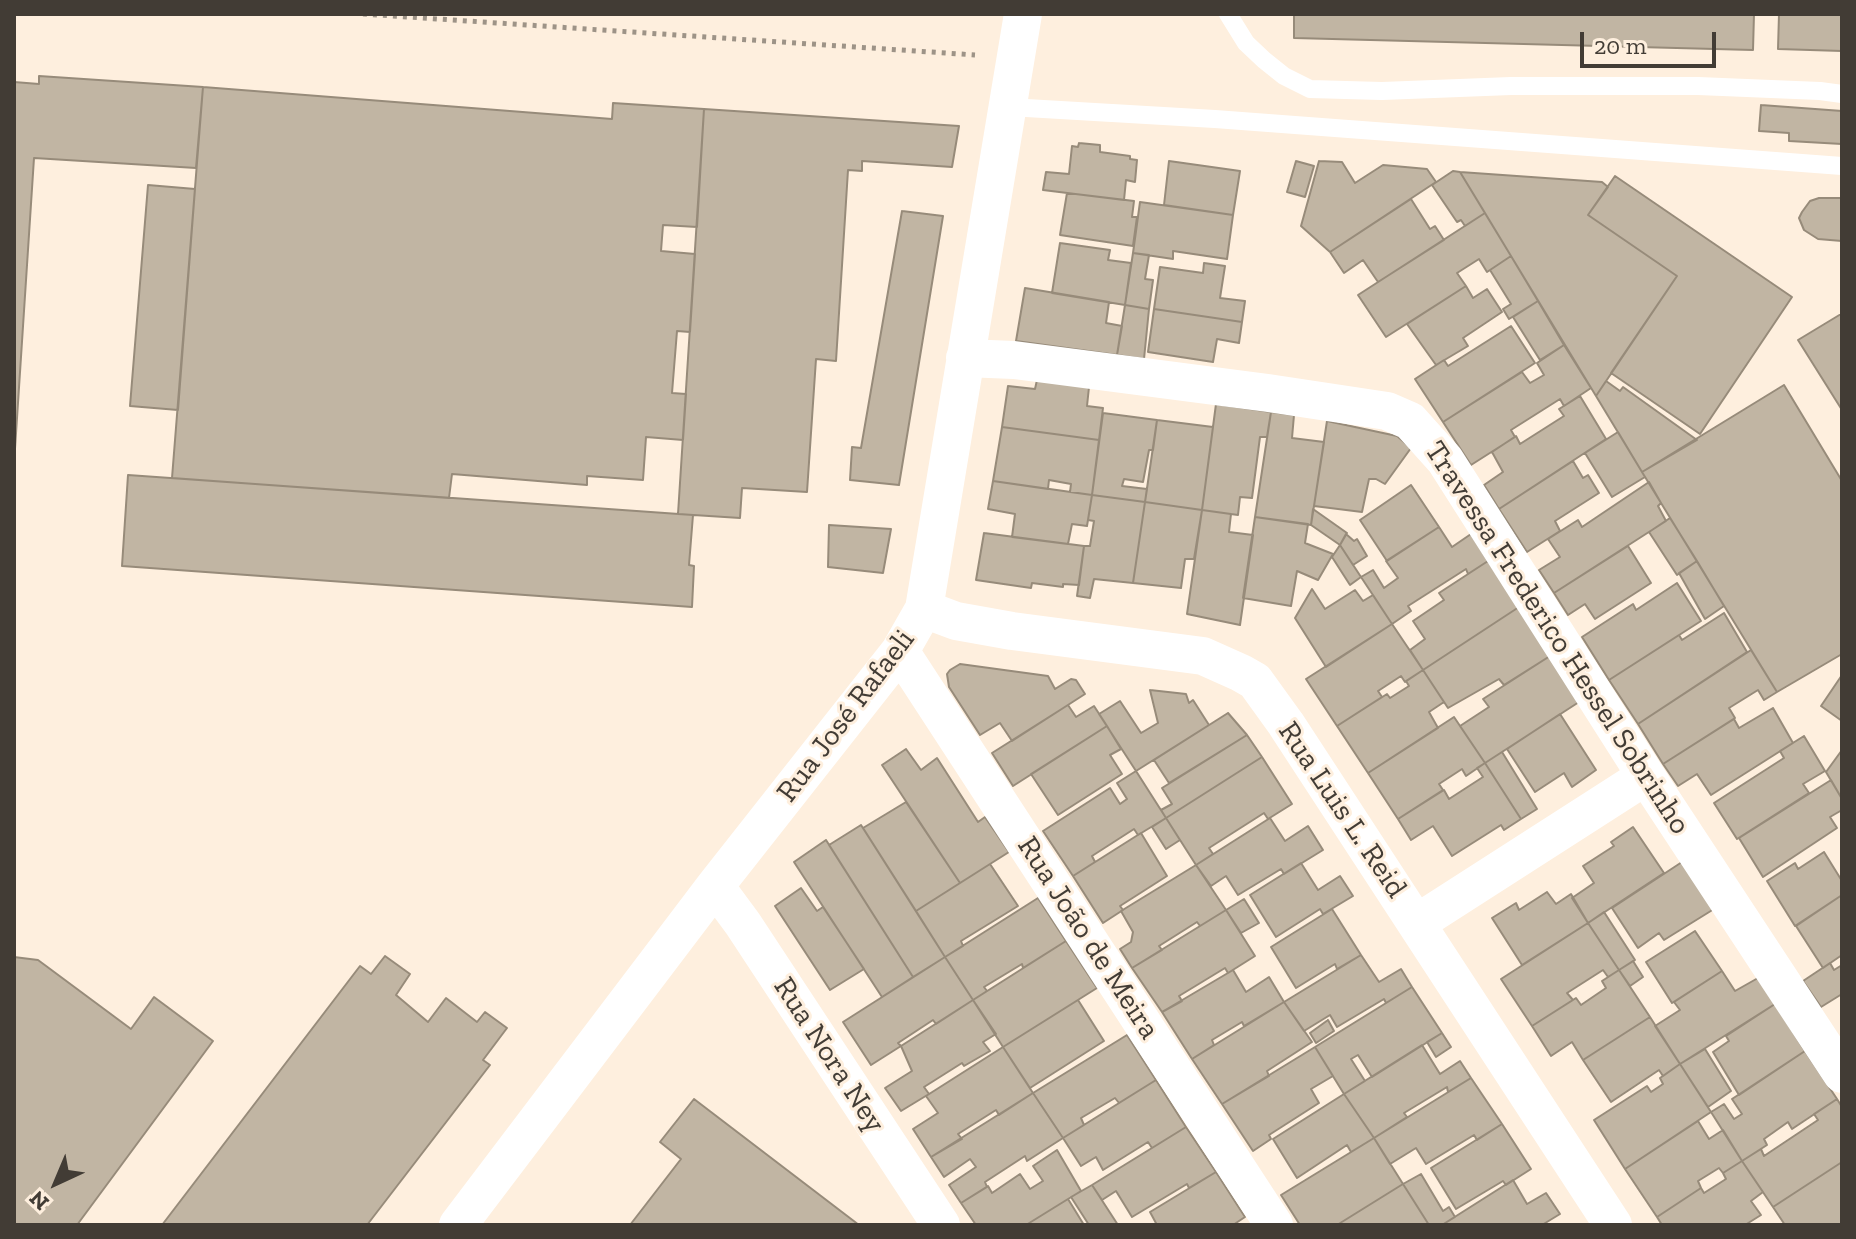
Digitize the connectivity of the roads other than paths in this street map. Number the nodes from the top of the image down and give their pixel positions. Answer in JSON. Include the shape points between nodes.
{"nodes":[{"id":1,"x":1023,"y":14,"type":"edge"},
{"id":2,"x":1228,"y":14,"type":"edge"},
{"id":3,"x":1842,"y":94,"type":"edge"},
{"id":4,"x":1009,"y":107,"type":"junction"},
{"id":5,"x":1842,"y":166,"type":"edge"},
{"id":6,"x":965,"y":358,"type":"junction"},
{"id":7,"x":924,"y":609,"type":"junction"},
{"id":8,"x":900,"y":651,"type":"junction"},
{"id":9,"x":1646,"y":776,"type":"junction"},
{"id":10,"x":715,"y":886,"type":"junction"},
{"id":11,"x":1417,"y":923,"type":"junction"},
{"id":12,"x":1842,"y":1074,"type":"edge"},
{"id":13,"x":458,"y":1225,"type":"edge"},
{"id":14,"x":941,"y":1225,"type":"edge"},
{"id":15,"x":1274,"y":1225,"type":"edge"},
{"id":16,"x":1613,"y":1225,"type":"edge"}],
"edges":[{"from":1,"to":4,"type":"street","name":"Rua José Rafaeli"},
{"from":2,"to":3,"type":"lane","via":[[1264,60],[1310,89],[1698,86]]},
{"from":4,"to":5,"type":"lane"},
{"from":4,"to":6,"type":"street","name":"Rua José Rafaeli"},
{"from":6,"to":7,"type":"street","name":"Rua José Rafaeli"},
{"from":6,"to":9,"type":"street","name":"Travessa Frederico Hessel Sobrinho","via":[[1268,393],[1387,411],[1410,421],[1445,460]]},
{"from":7,"to":8,"type":"street","name":"Rua José Rafaeli"},
{"from":7,"to":11,"type":"street","name":"Rua Luis L. Reid","via":[[1012,631],[1203,656],[1255,681]]},
{"from":8,"to":10,"type":"street","name":"Rua José Rafaeli"},
{"from":8,"to":15,"type":"street","name":"Rua João de Meira"},
{"from":9,"to":11,"type":"street"},
{"from":9,"to":12,"type":"street","name":"Travessa Frederico Hessel Sobrinho"},
{"from":10,"to":13,"type":"street","name":"Rua José Rafaeli"},
{"from":10,"to":14,"type":"street","name":"Rua Nora Ney"},
{"from":11,"to":16,"type":"street","name":"Rua Luis L. Reid"}]}
